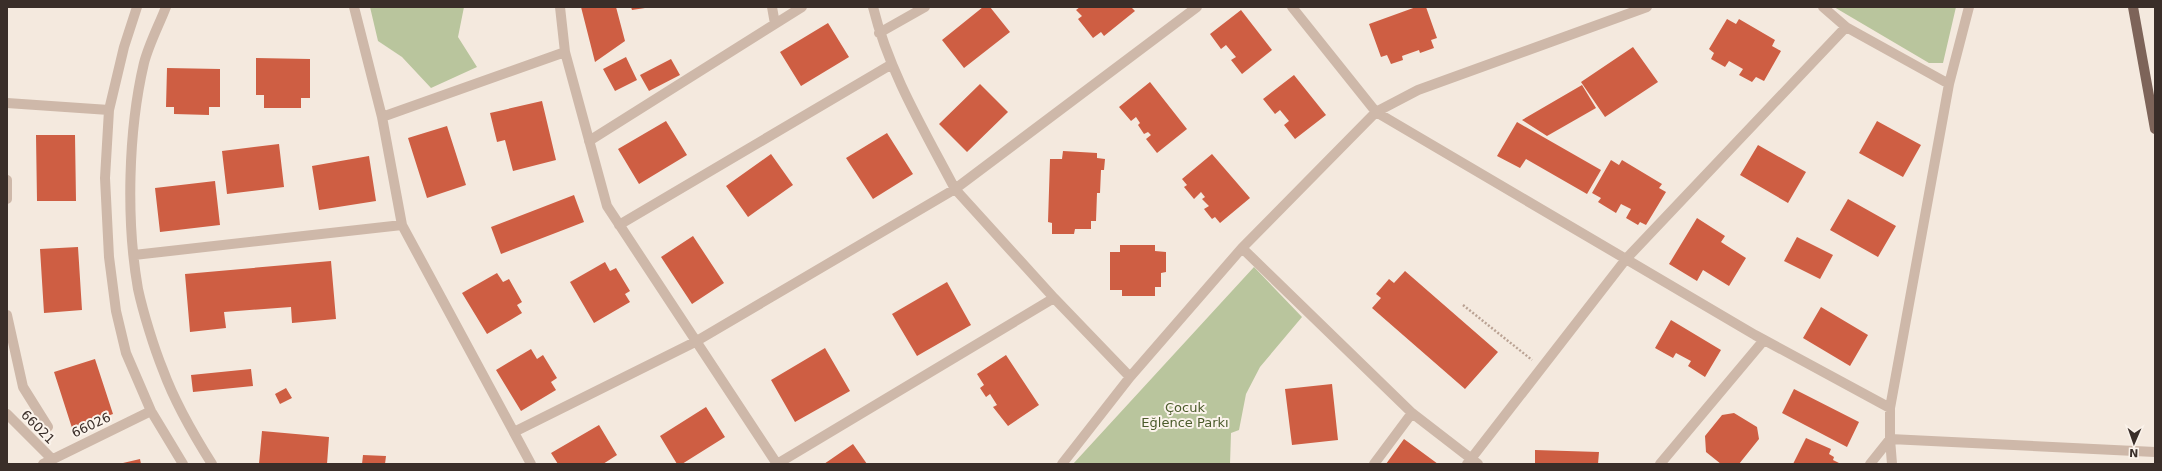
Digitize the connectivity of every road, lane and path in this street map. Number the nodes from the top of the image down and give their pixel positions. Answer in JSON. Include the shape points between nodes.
{"nodes":[{"id":1,"x":137,"y":7,"type":"edge"},
{"id":2,"x":166,"y":7,"type":"edge"},
{"id":3,"x":354,"y":7,"type":"edge"},
{"id":4,"x":560,"y":7,"type":"edge"},
{"id":5,"x":772,"y":7,"type":"edge"},
{"id":6,"x":802,"y":7,"type":"edge"},
{"id":7,"x":873,"y":7,"type":"edge"},
{"id":8,"x":925,"y":7,"type":"edge"},
{"id":9,"x":1197,"y":7,"type":"edge"},
{"id":10,"x":1292,"y":7,"type":"edge"},
{"id":11,"x":1823,"y":7,"type":"edge"},
{"id":12,"x":1969,"y":7,"type":"edge"},
{"id":13,"x":2133,"y":7,"type":"edge"},
{"id":14,"x":1642,"y":8,"type":"edge"},
{"id":15,"x":775,"y":24,"type":"junction"},
{"id":16,"x":1846,"y":27,"type":"junction"},
{"id":17,"x":879,"y":33,"type":"junction"},
{"id":18,"x":565,"y":52,"type":"junction"},
{"id":19,"x":892,"y":64,"type":"junction"},
{"id":20,"x":1949,"y":84,"type":"junction"},
{"id":21,"x":7,"y":103,"type":"edge"},
{"id":22,"x":108,"y":110,"type":"junction"},
{"id":23,"x":1376,"y":112,"type":"junction"},
{"id":24,"x":382,"y":118,"type":"junction"},
{"id":25,"x":2155,"y":129,"type":"edge"},
{"id":26,"x":589,"y":142,"type":"junction"},
{"id":27,"x":7,"y":180,"type":"edge"},
{"id":28,"x":955,"y":189,"type":"junction"},
{"id":29,"x":7,"y":199,"type":"edge"},
{"id":30,"x":402,"y":225,"type":"junction"},
{"id":31,"x":619,"y":225,"type":"junction"},
{"id":32,"x":1242,"y":248,"type":"junction"},
{"id":33,"x":134,"y":255,"type":"junction"},
{"id":34,"x":1626,"y":259,"type":"junction"},
{"id":35,"x":1054,"y":298,"type":"junction"},
{"id":36,"x":1463,"y":305,"type":"dead end"},
{"id":37,"x":7,"y":315,"type":"edge"},
{"id":38,"x":1764,"y":340,"type":"junction"},
{"id":39,"x":695,"y":342,"type":"junction"},
{"id":40,"x":1542,"y":368,"type":"junction"},
{"id":41,"x":1130,"y":376,"type":"junction"},
{"id":42,"x":1890,"y":408,"type":"junction"},
{"id":43,"x":151,"y":411,"type":"junction"},
{"id":44,"x":1412,"y":413,"type":"junction"},
{"id":45,"x":7,"y":414,"type":"edge"},
{"id":46,"x":48,"y":427,"type":"dead end"},
{"id":47,"x":514,"y":432,"type":"junction"},
{"id":48,"x":1890,"y":439,"type":"junction"},
{"id":49,"x":2155,"y":452,"type":"edge"},
{"id":50,"x":47,"y":461,"type":"edge"},
{"id":51,"x":1472,"y":462,"type":"edge"},
{"id":52,"x":183,"y":464,"type":"edge"},
{"id":53,"x":212,"y":464,"type":"edge"},
{"id":54,"x":531,"y":464,"type":"edge"},
{"id":55,"x":1062,"y":464,"type":"edge"},
{"id":56,"x":1374,"y":464,"type":"edge"},
{"id":57,"x":1660,"y":464,"type":"edge"},
{"id":58,"x":1870,"y":464,"type":"edge"},
{"id":59,"x":1892,"y":464,"type":"edge"}],
"edges":[{"from":1,"to":22,"type":"street"},
{"from":2,"to":33,"type":"street","via":[[144,62],[136,114],[130,190]]},
{"from":3,"to":24,"type":"street"},
{"from":4,"to":18,"type":"street"},
{"from":5,"to":15,"type":"street"},
{"from":6,"to":15,"type":"street"},
{"from":7,"to":17,"type":"street"},
{"from":8,"to":17,"type":"street"},
{"from":9,"to":28,"type":"street"},
{"from":10,"to":23,"type":"street"},
{"from":11,"to":16,"type":"street"},
{"from":12,"to":20,"type":"street"},
{"from":13,"to":25,"type":"main road"},
{"from":14,"to":23,"type":"street","via":[[1418,90]]},
{"from":15,"to":26,"type":"street"},
{"from":16,"to":20,"type":"street"},
{"from":16,"to":34,"type":"street"},
{"from":17,"to":19,"type":"street"},
{"from":18,"to":24,"type":"street"},
{"from":18,"to":26,"type":"street"},
{"from":19,"to":28,"type":"street"},
{"from":19,"to":31,"type":"street"},
{"from":20,"to":42,"type":"street"},
{"from":21,"to":22,"type":"street"},
{"from":22,"to":43,"type":"street","via":[[105,178],[109,257],[116,311],[126,353]]},
{"from":23,"to":32,"type":"street"},
{"from":23,"to":34,"type":"street"},
{"from":24,"to":30,"type":"street"},
{"from":26,"to":31,"type":"street","via":[[607,206]]},
{"from":27,"to":29,"type":"street"},
{"from":28,"to":35,"type":"street"},
{"from":28,"to":39,"type":"street"},
{"from":30,"to":33,"type":"street"},
{"from":30,"to":47,"type":"street"},
{"from":31,"to":39,"type":"street"},
{"from":32,"to":41,"type":"street"},
{"from":32,"to":44,"type":"street"},
{"from":33,"to":53,"type":"street","via":[[138,290],[163,370],[188,424]]},
{"from":34,"to":38,"type":"street"},
{"from":34,"to":40,"type":"street"},
{"from":35,"to":39,"type":"street","via":[[777,464]]},
{"from":35,"to":41,"type":"street"},
{"from":36,"to":40,"type":"path"},
{"from":37,"to":46,"type":"street","via":[[23,386]]},
{"from":38,"to":42,"type":"street"},
{"from":38,"to":57,"type":"street"},
{"from":39,"to":47,"type":"street"},
{"from":40,"to":51,"type":"street"},
{"from":41,"to":55,"type":"street"},
{"from":42,"to":48,"type":"street"},
{"from":43,"to":50,"type":"street","name":"66026"},
{"from":43,"to":52,"type":"street"},
{"from":44,"to":51,"type":"street"},
{"from":44,"to":56,"type":"street"},
{"from":45,"to":50,"type":"street","name":"66021"},
{"from":47,"to":54,"type":"street"},
{"from":48,"to":49,"type":"street"},
{"from":48,"to":58,"type":"street"},
{"from":48,"to":59,"type":"street"}]}
